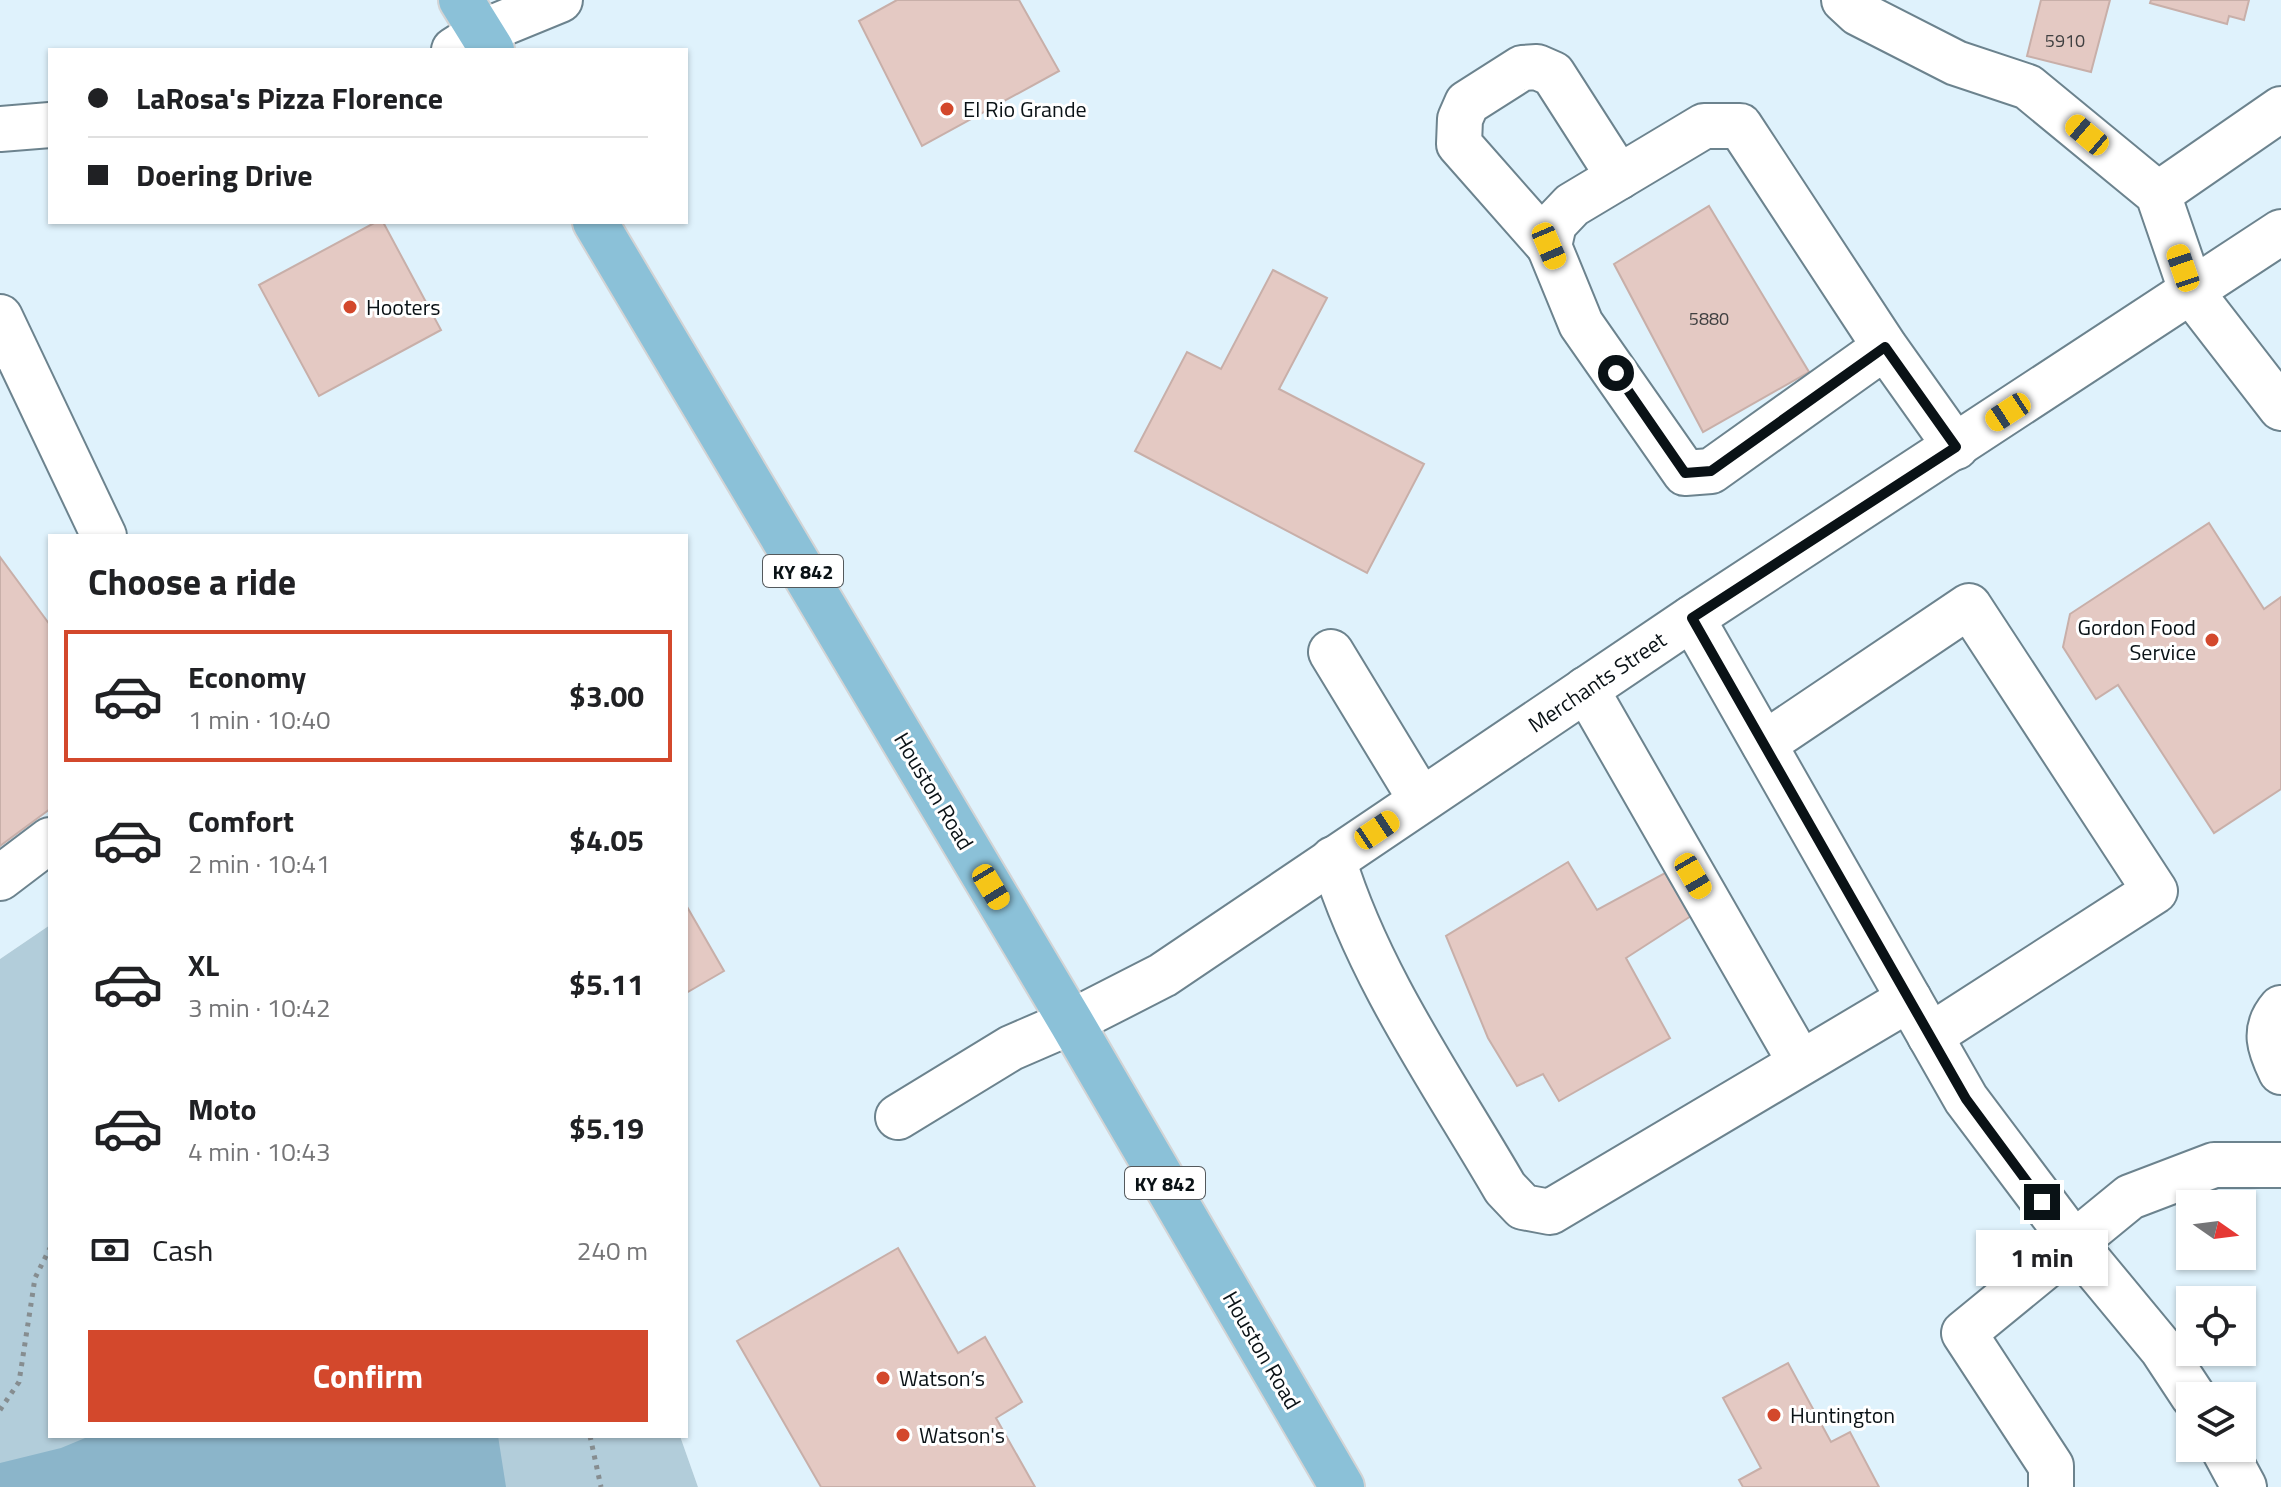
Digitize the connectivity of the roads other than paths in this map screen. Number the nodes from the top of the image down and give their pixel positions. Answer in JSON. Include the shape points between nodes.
{"nodes":[{"id":1,"x":560,"y":0,"type":"edge"},
{"id":2,"x":1844,"y":0,"type":"edge"},
{"id":3,"x":479,"y":26,"type":"edge"},
{"id":4,"x":2281,"y":109,"type":"edge"},
{"id":5,"x":48,"y":125,"type":"edge"},
{"id":6,"x":0,"y":129,"type":"edge"},
{"id":7,"x":1619,"y":177,"type":"junction"},
{"id":8,"x":2158,"y":194,"type":"junction"},
{"id":9,"x":596,"y":224,"type":"edge"},
{"id":10,"x":2281,"y":232,"type":"edge"},
{"id":11,"x":1549,"y":246,"type":"junction"},
{"id":12,"x":2192,"y":293,"type":"junction"},
{"id":13,"x":0,"y":317,"type":"edge"},
{"id":14,"x":1885,"y":347,"type":"junction"},
{"id":15,"x":2281,"y":408,"type":"edge"},
{"id":16,"x":1956,"y":447,"type":"junction"},
{"id":17,"x":103,"y":534,"type":"edge"},
{"id":18,"x":1692,"y":618,"type":"junction"},
{"id":19,"x":1331,"y":652,"type":"dead end"},
{"id":20,"x":1586,"y":689,"type":"junction"},
{"id":21,"x":1764,"y":744,"type":"junction"},
{"id":22,"x":1421,"y":800,"type":"junction"},
{"id":23,"x":48,"y":842,"type":"edge"},
{"id":24,"x":1333,"y":859,"type":"junction"},
{"id":25,"x":0,"y":878,"type":"edge"},
{"id":26,"x":1909,"y":999,"type":"junction"},
{"id":27,"x":2281,"y":1008,"type":"edge"},
{"id":28,"x":1071,"y":1022,"type":"junction"},
{"id":29,"x":1930,"y":1036,"type":"junction"},
{"id":30,"x":1800,"y":1062,"type":"junction"},
{"id":31,"x":2281,"y":1072,"type":"edge"},
{"id":32,"x":898,"y":1117,"type":"dead end"},
{"id":33,"x":2281,"y":1165,"type":"edge"},
{"id":34,"x":2075,"y":1244,"type":"junction"},
{"id":35,"x":2184,"y":1382,"type":"edge"},
{"id":36,"x":2231,"y":1462,"type":"edge"},
{"id":37,"x":1342,"y":1487,"type":"edge"},
{"id":38,"x":2051,"y":1487,"type":"edge"},
{"id":39,"x":2244,"y":1487,"type":"edge"}],
"edges":[{"from":1,"to":3,"type":"street"},
{"from":2,"to":8,"type":"street","via":[[1858,13],[1956,63],[2028,87]]},
{"from":4,"to":8,"type":"street"},
{"from":5,"to":6,"type":"street"},
{"from":7,"to":11,"type":"street","via":[[1572,205],[1554,224]]},
{"from":7,"to":11,"type":"street","via":[[1553,74],[1522,68],[1467,103],[1459,144]]},
{"from":7,"to":14,"type":"street","via":[[1704,126],[1740,126]]},
{"from":8,"to":12,"type":"street"},
{"from":9,"to":28,"type":"main road","name":"Houston Road","number":"KY 842"},
{"from":10,"to":12,"type":"street","name":"Merchants Street"},
{"from":11,"to":14,"type":"street","via":[[1581,324],[1685,473],[1711,471]]},
{"from":12,"to":15,"type":"street"},
{"from":12,"to":16,"type":"street","name":"Merchants Street"},
{"from":13,"to":17,"type":"street"},
{"from":14,"to":16,"type":"street"},
{"from":16,"to":18,"type":"street","name":"Merchants Street"},
{"from":18,"to":20,"type":"street","name":"Merchants Street"},
{"from":18,"to":21,"type":"street"},
{"from":19,"to":22,"type":"street"},
{"from":20,"to":22,"type":"street","name":"Merchants Street"},
{"from":20,"to":30,"type":"street"},
{"from":21,"to":26,"type":"street"},
{"from":21,"to":29,"type":"street","via":[[1969,606],[2155,891]]},
{"from":22,"to":24,"type":"street","name":"Merchants Street"},
{"from":23,"to":25,"type":"street"},
{"from":24,"to":28,"type":"street","name":"Merchants Street","via":[[1163,975]]},
{"from":24,"to":30,"type":"street","via":[[1348,909],[1386,982],[1505,1188],[1523,1207],[1550,1212]]},
{"from":26,"to":29,"type":"street"},
{"from":26,"to":30,"type":"street"},
{"from":27,"to":31,"type":"street","via":[[2267,1043]]},
{"from":28,"to":32,"type":"street","name":"Merchants Street","via":[[1011,1048]]},
{"from":28,"to":37,"type":"main road","name":"Houston Road","number":"KY 842"},
{"from":29,"to":34,"type":"street","via":[[1983,1125]]},
{"from":33,"to":34,"type":"street","via":[[2214,1165],[2130,1197]]},
{"from":34,"to":35,"type":"street"},
{"from":34,"to":38,"type":"street","via":[[1964,1333],[2051,1466]]},
{"from":36,"to":39,"type":"street"}]}
